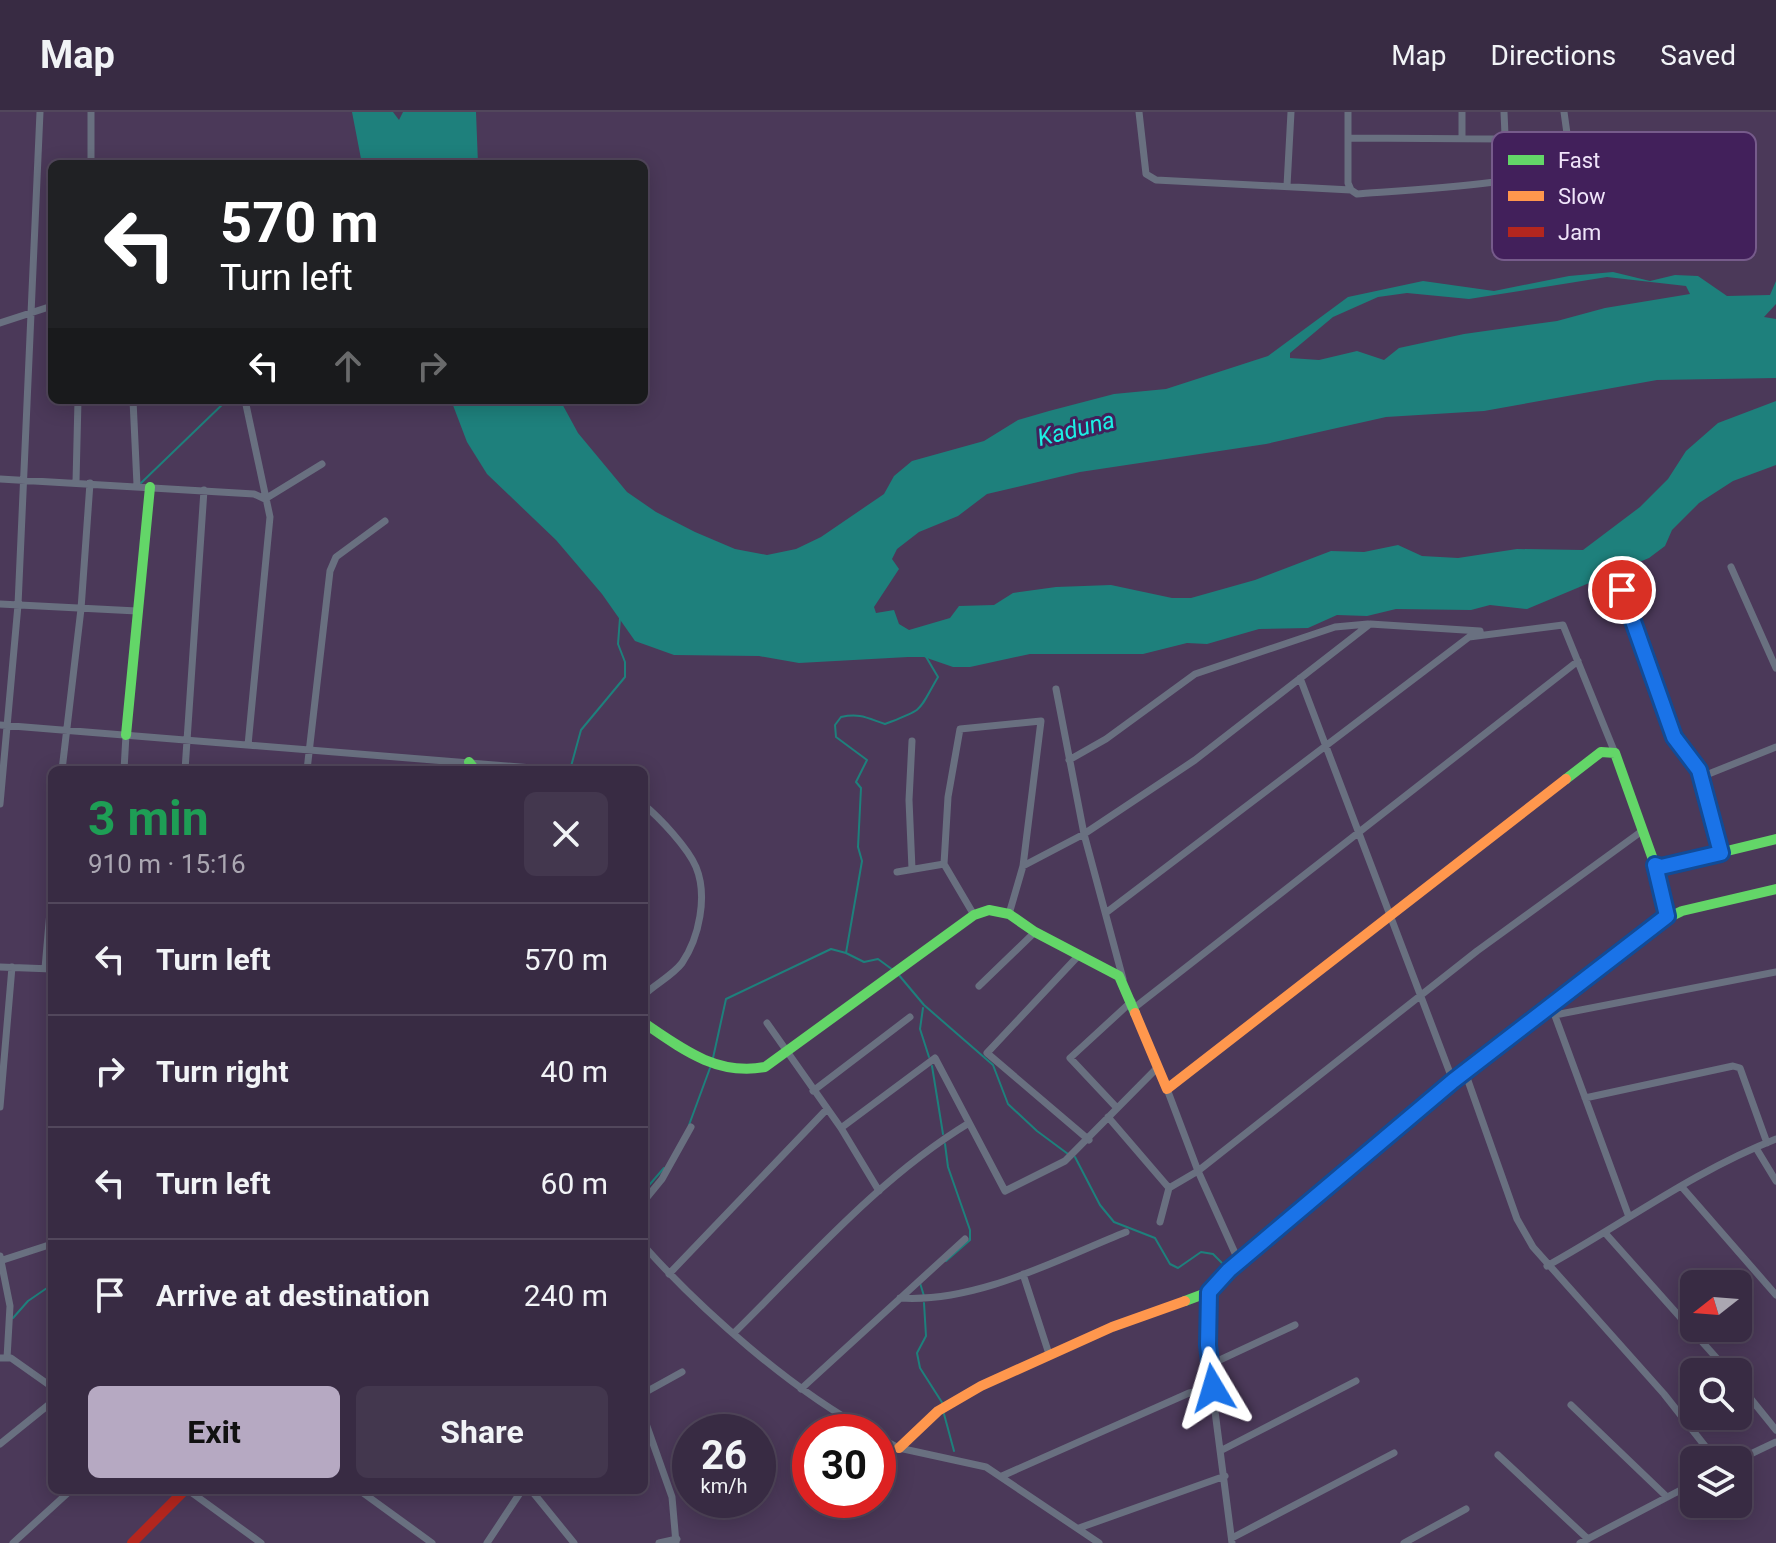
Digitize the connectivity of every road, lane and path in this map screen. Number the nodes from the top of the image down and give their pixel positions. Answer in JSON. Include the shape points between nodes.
{"nodes":[{"id":1,"x":40,"y":112,"type":"edge"},
{"id":2,"x":91,"y":112,"type":"edge"},
{"id":3,"x":1139,"y":112,"type":"edge"},
{"id":4,"x":1291,"y":112,"type":"edge"},
{"id":5,"x":1348,"y":112,"type":"edge"},
{"id":6,"x":1462,"y":112,"type":"edge"},
{"id":7,"x":1564,"y":112,"type":"edge"},
{"id":8,"x":1566,"y":132,"type":"edge"},
{"id":9,"x":1462,"y":137,"type":"junction"},
{"id":10,"x":1348,"y":138,"type":"junction"},
{"id":11,"x":1492,"y":138,"type":"edge"},
{"id":12,"x":91,"y":160,"type":"edge"},
{"id":13,"x":1492,"y":182,"type":"edge"},
{"id":14,"x":1287,"y":186,"type":"junction"},
{"id":15,"x":1351,"y":190,"type":"junction"},
{"id":16,"x":48,"y":307,"type":"edge"},
{"id":17,"x":31,"y":312,"type":"junction"},
{"id":18,"x":0,"y":323,"type":"edge"},
{"id":19,"x":78,"y":404,"type":"edge"},
{"id":20,"x":133,"y":404,"type":"edge"},
{"id":21,"x":246,"y":404,"type":"edge"},
{"id":22,"x":322,"y":464,"type":"dead end"},
{"id":23,"x":0,"y":479,"type":"edge"},
{"id":24,"x":25,"y":479,"type":"junction"},
{"id":25,"x":76,"y":482,"type":"junction"},
{"id":26,"x":90,"y":483,"type":"junction"},
{"id":27,"x":137,"y":485,"type":"junction"},
{"id":28,"x":150,"y":487,"type":"junction"},
{"id":29,"x":204,"y":490,"type":"junction"},
{"id":30,"x":265,"y":499,"type":"junction"},
{"id":31,"x":385,"y":521,"type":"dead end"},
{"id":32,"x":1731,"y":567,"type":"dead end"},
{"id":33,"x":1622,"y":590,"type":"dead end"},
{"id":34,"x":0,"y":604,"type":"edge"},
{"id":35,"x":18,"y":605,"type":"junction"},
{"id":36,"x":81,"y":609,"type":"junction"},
{"id":37,"x":137,"y":611,"type":"junction"},
{"id":38,"x":1370,"y":624,"type":"junction"},
{"id":39,"x":1486,"y":632,"type":"junction"},
{"id":40,"x":1578,"y":661,"type":"junction"},
{"id":41,"x":1776,"y":668,"type":"edge"},
{"id":42,"x":1300,"y":678,"type":"junction"},
{"id":43,"x":1056,"y":689,"type":"dead end"},
{"id":44,"x":3,"y":725,"type":"edge"},
{"id":45,"x":66,"y":730,"type":"junction"},
{"id":46,"x":126,"y":735,"type":"junction"},
{"id":47,"x":188,"y":741,"type":"junction"},
{"id":48,"x":912,"y":741,"type":"dead end"},
{"id":49,"x":248,"y":745,"type":"junction"},
{"id":50,"x":1325,"y":746,"type":"junction"},
{"id":51,"x":1776,"y":747,"type":"edge"},
{"id":52,"x":309,"y":748,"type":"junction"},
{"id":53,"x":1615,"y":753,"type":"junction"},
{"id":54,"x":1069,"y":760,"type":"junction"},
{"id":55,"x":62,"y":766,"type":"edge"},
{"id":56,"x":124,"y":766,"type":"edge"},
{"id":57,"x":185,"y":766,"type":"edge"},
{"id":58,"x":307,"y":766,"type":"edge"},
{"id":59,"x":472,"y":766,"type":"edge"},
{"id":60,"x":1701,"y":777,"type":"junction"},
{"id":61,"x":0,"y":804,"type":"edge"},
{"id":62,"x":648,"y":808,"type":"edge"},
{"id":63,"x":1642,"y":831,"type":"junction"},
{"id":64,"x":1084,"y":834,"type":"junction"},
{"id":65,"x":1357,"y":834,"type":"junction"},
{"id":66,"x":1776,"y":839,"type":"edge"},
{"id":67,"x":1721,"y":853,"type":"junction"},
{"id":68,"x":944,"y":864,"type":"junction"},
{"id":69,"x":1655,"y":865,"type":"junction"},
{"id":70,"x":1023,"y":866,"type":"junction"},
{"id":71,"x":912,"y":869,"type":"junction"},
{"id":72,"x":897,"y":872,"type":"dead end"},
{"id":73,"x":1776,"y":889,"type":"edge"},
{"id":74,"x":1107,"y":912,"type":"junction"},
{"id":75,"x":1009,"y":914,"type":"junction"},
{"id":76,"x":974,"y":915,"type":"junction"},
{"id":77,"x":1390,"y":916,"type":"junction"},
{"id":78,"x":1667,"y":916,"type":"junction"},
{"id":79,"x":1035,"y":932,"type":"junction"},
{"id":80,"x":1080,"y":954,"type":"junction"},
{"id":81,"x":0,"y":967,"type":"edge"},
{"id":82,"x":12,"y":967,"type":"junction"},
{"id":83,"x":48,"y":968,"type":"edge"},
{"id":84,"x":1776,"y":972,"type":"edge"},
{"id":85,"x":1124,"y":982,"type":"junction"},
{"id":86,"x":979,"y":986,"type":"dead end"},
{"id":87,"x":648,"y":992,"type":"edge"},
{"id":88,"x":1421,"y":996,"type":"junction"},
{"id":89,"x":1133,"y":1005,"type":"junction"},
{"id":90,"x":1553,"y":1010,"type":"junction"},
{"id":91,"x":910,"y":1017,"type":"dead end"},
{"id":92,"x":767,"y":1023,"type":"dead end"},
{"id":93,"x":648,"y":1026,"type":"edge"},
{"id":94,"x":786,"y":1053,"type":"junction"},
{"id":95,"x":1158,"y":1067,"type":"junction"},
{"id":96,"x":1466,"y":1075,"type":"junction"},
{"id":97,"x":1453,"y":1081,"type":"junction"},
{"id":98,"x":1167,"y":1089,"type":"junction"},
{"id":99,"x":813,"y":1091,"type":"junction"},
{"id":100,"x":1585,"y":1098,"type":"junction"},
{"id":101,"x":0,"y":1107,"type":"edge"},
{"id":102,"x":1117,"y":1108,"type":"junction"},
{"id":103,"x":827,"y":1109,"type":"junction"},
{"id":104,"x":1108,"y":1117,"type":"junction"},
{"id":105,"x":969,"y":1123,"type":"junction"},
{"id":106,"x":691,"y":1127,"type":"dead end"},
{"id":107,"x":841,"y":1128,"type":"junction"},
{"id":108,"x":1776,"y":1139,"type":"edge"},
{"id":109,"x":1089,"y":1140,"type":"junction"},
{"id":110,"x":1767,"y":1143,"type":"junction"},
{"id":111,"x":1756,"y":1148,"type":"junction"},
{"id":112,"x":1198,"y":1171,"type":"junction"},
{"id":113,"x":1776,"y":1181,"type":"edge"},
{"id":114,"x":1681,"y":1186,"type":"junction"},
{"id":115,"x":1169,"y":1188,"type":"junction"},
{"id":116,"x":879,"y":1191,"type":"junction"},
{"id":117,"x":648,"y":1196,"type":"edge"},
{"id":118,"x":1629,"y":1217,"type":"junction"},
{"id":119,"x":1160,"y":1222,"type":"dead end"},
{"id":120,"x":1126,"y":1232,"type":"dead end"},
{"id":121,"x":1606,"y":1234,"type":"junction"},
{"id":122,"x":965,"y":1239,"type":"dead end"},
{"id":123,"x":48,"y":1245,"type":"edge"},
{"id":124,"x":648,"y":1250,"type":"edge"},
{"id":125,"x":0,"y":1259,"type":"edge"},
{"id":126,"x":1239,"y":1262,"type":"junction"},
{"id":127,"x":1547,"y":1266,"type":"junction"},
{"id":128,"x":669,"y":1274,"type":"junction"},
{"id":129,"x":1023,"y":1274,"type":"junction"},
{"id":130,"x":1209,"y":1292,"type":"junction"},
{"id":131,"x":1776,"y":1295,"type":"edge"},
{"id":132,"x":900,"y":1298,"type":"junction"},
{"id":133,"x":1295,"y":1325,"type":"dead end"},
{"id":134,"x":734,"y":1333,"type":"junction"},
{"id":135,"x":1049,"y":1354,"type":"junction"},
{"id":136,"x":4,"y":1358,"type":"edge"},
{"id":137,"x":1717,"y":1358,"type":"edge"},
{"id":138,"x":1209,"y":1365,"type":"junction"},
{"id":139,"x":682,"y":1372,"type":"dead end"},
{"id":140,"x":1356,"y":1381,"type":"dead end"},
{"id":141,"x":48,"y":1385,"type":"edge"},
{"id":142,"x":1213,"y":1388,"type":"junction"},
{"id":143,"x":801,"y":1389,"type":"junction"},
{"id":144,"x":648,"y":1391,"type":"edge"},
{"id":145,"x":1752,"y":1400,"type":"edge"},
{"id":146,"x":48,"y":1405,"type":"edge"},
{"id":147,"x":1571,"y":1405,"type":"dead end"},
{"id":148,"x":841,"y":1414,"type":"edge"},
{"id":149,"x":648,"y":1429,"type":"edge"},
{"id":150,"x":1776,"y":1430,"type":"edge"},
{"id":151,"x":1776,"y":1442,"type":"edge"},
{"id":152,"x":0,"y":1444,"type":"edge"},
{"id":153,"x":896,"y":1446,"type":"edge"},
{"id":154,"x":1705,"y":1446,"type":"edge"},
{"id":155,"x":899,"y":1448,"type":"junction"},
{"id":156,"x":1222,"y":1450,"type":"junction"},
{"id":157,"x":1394,"y":1453,"type":"dead end"},
{"id":158,"x":1752,"y":1453,"type":"edge"},
{"id":159,"x":1498,"y":1455,"type":"dead end"},
{"id":160,"x":1002,"y":1476,"type":"junction"},
{"id":161,"x":1225,"y":1476,"type":"junction"},
{"id":162,"x":1680,"y":1490,"type":"edge"},
{"id":163,"x":67,"y":1494,"type":"edge"},
{"id":164,"x":182,"y":1494,"type":"edge"},
{"id":165,"x":192,"y":1494,"type":"edge"},
{"id":166,"x":365,"y":1494,"type":"edge"},
{"id":167,"x":519,"y":1494,"type":"edge"},
{"id":168,"x":534,"y":1494,"type":"edge"},
{"id":169,"x":1667,"y":1497,"type":"junction"},
{"id":170,"x":1466,"y":1509,"type":"dead end"},
{"id":171,"x":1079,"y":1528,"type":"junction"},
{"id":172,"x":676,"y":1541,"type":"edge"},
{"id":173,"x":1232,"y":1541,"type":"edge"},
{"id":174,"x":1584,"y":1541,"type":"edge"},
{"id":175,"x":13,"y":1543,"type":"edge"},
{"id":176,"x":132,"y":1543,"type":"edge"},
{"id":177,"x":261,"y":1543,"type":"edge"},
{"id":178,"x":432,"y":1543,"type":"edge"},
{"id":179,"x":487,"y":1543,"type":"edge"},
{"id":180,"x":574,"y":1543,"type":"edge"},
{"id":181,"x":659,"y":1543,"type":"edge"},
{"id":182,"x":1099,"y":1543,"type":"edge"},
{"id":183,"x":1404,"y":1543,"type":"edge"}],
"edges":[{"from":1,"to":17,"type":"street"},
{"from":2,"to":12,"type":"street"},
{"from":3,"to":14,"type":"street","via":[[1149,177]]},
{"from":4,"to":14,"type":"street"},
{"from":5,"to":10,"type":"street"},
{"from":6,"to":9,"type":"street"},
{"from":7,"to":8,"type":"street"},
{"from":9,"to":10,"type":"street"},
{"from":9,"to":11,"type":"street"},
{"from":10,"to":15,"type":"street"},
{"from":13,"to":15,"type":"street","via":[[1357,194]]},
{"from":14,"to":15,"type":"street"},
{"from":16,"to":17,"type":"street"},
{"from":17,"to":18,"type":"street"},
{"from":17,"to":24,"type":"street"},
{"from":19,"to":25,"type":"street"},
{"from":20,"to":27,"type":"street"},
{"from":21,"to":30,"type":"street"},
{"from":22,"to":30,"type":"street"},
{"from":23,"to":24,"type":"street"},
{"from":24,"to":25,"type":"street"},
{"from":24,"to":35,"type":"street"},
{"from":25,"to":26,"type":"street"},
{"from":26,"to":27,"type":"street"},
{"from":26,"to":36,"type":"street"},
{"from":27,"to":28,"type":"street"},
{"from":28,"to":29,"type":"street"},
{"from":28,"to":37,"type":"street"},
{"from":29,"to":30,"type":"street"},
{"from":29,"to":47,"type":"street"},
{"from":30,"to":49,"type":"street","via":[[270,517]]},
{"from":31,"to":52,"type":"street","via":[[336,557],[330,571]]},
{"from":32,"to":41,"type":"street"},
{"from":33,"to":60,"type":"street","via":[[1674,737]]},
{"from":34,"to":35,"type":"street"},
{"from":35,"to":36,"type":"street"},
{"from":35,"to":44,"type":"street"},
{"from":36,"to":37,"type":"street"},
{"from":36,"to":45,"type":"street"},
{"from":37,"to":46,"type":"street"},
{"from":38,"to":39,"type":"street"},
{"from":38,"to":42,"type":"street"},
{"from":38,"to":54,"type":"street","via":[[1335,627],[1195,674]]},
{"from":39,"to":40,"type":"street","via":[[1563,625]]},
{"from":39,"to":50,"type":"street","via":[[1469,637]]},
{"from":40,"to":53,"type":"street"},
{"from":40,"to":65,"type":"street"},
{"from":42,"to":50,"type":"street"},
{"from":42,"to":64,"type":"street","via":[[1195,760]]},
{"from":43,"to":54,"type":"street"},
{"from":44,"to":45,"type":"street"},
{"from":44,"to":61,"type":"street"},
{"from":45,"to":46,"type":"street"},
{"from":45,"to":55,"type":"street"},
{"from":46,"to":47,"type":"street"},
{"from":46,"to":56,"type":"street"},
{"from":47,"to":49,"type":"street"},
{"from":47,"to":57,"type":"street"},
{"from":48,"to":71,"type":"street"},
{"from":49,"to":52,"type":"street"},
{"from":50,"to":65,"type":"street"},
{"from":50,"to":74,"type":"street"},
{"from":51,"to":60,"type":"street"},
{"from":52,"to":58,"type":"street"},
{"from":52,"to":59,"type":"street"},
{"from":53,"to":63,"type":"street"},
{"from":53,"to":77,"type":"street","via":[[1601,752]]},
{"from":54,"to":64,"type":"street"},
{"from":60,"to":67,"type":"street"},
{"from":62,"to":87,"type":"street","via":[[696,867],[700,894],[700,923],[681,964]]},
{"from":63,"to":69,"type":"street"},
{"from":63,"to":88,"type":"street"},
{"from":64,"to":70,"type":"street"},
{"from":64,"to":74,"type":"street"},
{"from":65,"to":77,"type":"street"},
{"from":65,"to":89,"type":"street"},
{"from":66,"to":67,"type":"street"},
{"from":67,"to":69,"type":"street"},
{"from":68,"to":70,"type":"street","via":[[960,729],[1041,721]]},
{"from":68,"to":71,"type":"street"},
{"from":68,"to":76,"type":"street"},
{"from":69,"to":78,"type":"street"},
{"from":70,"to":75,"type":"street"},
{"from":71,"to":72,"type":"street"},
{"from":73,"to":78,"type":"street"},
{"from":74,"to":85,"type":"street"},
{"from":75,"to":76,"type":"street","via":[[989,910]]},
{"from":75,"to":79,"type":"street"},
{"from":76,"to":94,"type":"street"},
{"from":77,"to":88,"type":"street"},
{"from":77,"to":98,"type":"street"},
{"from":78,"to":90,"type":"street"},
{"from":79,"to":80,"type":"street"},
{"from":79,"to":86,"type":"street"},
{"from":80,"to":85,"type":"street"},
{"from":80,"to":109,"type":"street","via":[[987,1053]]},
{"from":81,"to":82,"type":"street"},
{"from":82,"to":83,"type":"street"},
{"from":82,"to":101,"type":"street"},
{"from":84,"to":90,"type":"street"},
{"from":85,"to":89,"type":"street"},
{"from":88,"to":97,"type":"street"},
{"from":88,"to":112,"type":"street"},
{"from":89,"to":95,"type":"street"},
{"from":89,"to":102,"type":"street","via":[[1070,1058]]},
{"from":90,"to":96,"type":"street"},
{"from":90,"to":100,"type":"street"},
{"from":91,"to":99,"type":"street"},
{"from":92,"to":94,"type":"street"},
{"from":93,"to":94,"type":"street","via":[[715,1066],[746,1073]]},
{"from":94,"to":99,"type":"street"},
{"from":95,"to":98,"type":"street"},
{"from":95,"to":102,"type":"street"},
{"from":96,"to":97,"type":"street"},
{"from":96,"to":127,"type":"street","via":[[1517,1219]]},
{"from":97,"to":126,"type":"street"},
{"from":98,"to":112,"type":"street"},
{"from":99,"to":103,"type":"street"},
{"from":100,"to":110,"type":"street","via":[[1733,1066],[1740,1068]]},
{"from":100,"to":118,"type":"street"},
{"from":102,"to":104,"type":"street"},
{"from":103,"to":107,"type":"street"},
{"from":103,"to":128,"type":"street"},
{"from":104,"to":109,"type":"street"},
{"from":104,"to":115,"type":"street"},
{"from":105,"to":107,"type":"street","via":[[935,1058]]},
{"from":105,"to":109,"type":"street","via":[[1005,1191],[1065,1161]]},
{"from":105,"to":116,"type":"street","via":[[938,1141]]},
{"from":106,"to":117,"type":"street"},
{"from":107,"to":116,"type":"street"},
{"from":108,"to":110,"type":"street"},
{"from":110,"to":111,"type":"street"},
{"from":111,"to":113,"type":"street"},
{"from":111,"to":114,"type":"street"},
{"from":112,"to":115,"type":"street"},
{"from":112,"to":126,"type":"street"},
{"from":114,"to":118,"type":"street"},
{"from":114,"to":131,"type":"street"},
{"from":115,"to":119,"type":"street"},
{"from":116,"to":134,"type":"street"},
{"from":118,"to":121,"type":"street"},
{"from":120,"to":129,"type":"street"},
{"from":121,"to":127,"type":"street"},
{"from":121,"to":137,"type":"street"},
{"from":122,"to":132,"type":"street"},
{"from":123,"to":125,"type":"street"},
{"from":124,"to":128,"type":"street"},
{"from":125,"to":136,"type":"street","via":[[11,1324]]},
{"from":126,"to":130,"type":"street"},
{"from":127,"to":154,"type":"street"},
{"from":128,"to":134,"type":"street"},
{"from":129,"to":132,"type":"street","via":[[933,1300]]},
{"from":129,"to":135,"type":"street"},
{"from":130,"to":135,"type":"street"},
{"from":130,"to":138,"type":"street"},
{"from":132,"to":143,"type":"street"},
{"from":133,"to":138,"type":"street"},
{"from":134,"to":143,"type":"street"},
{"from":135,"to":155,"type":"street","via":[[948,1404]]},
{"from":136,"to":141,"type":"street"},
{"from":138,"to":142,"type":"street"},
{"from":139,"to":144,"type":"street"},
{"from":140,"to":156,"type":"street"},
{"from":142,"to":156,"type":"street"},
{"from":142,"to":160,"type":"street","via":[[1189,1393]]},
{"from":143,"to":148,"type":"street"},
{"from":145,"to":150,"type":"street"},
{"from":146,"to":152,"type":"street"},
{"from":147,"to":169,"type":"street"},
{"from":149,"to":172,"type":"street","via":[[672,1497]]},
{"from":151,"to":158,"type":"street"},
{"from":153,"to":155,"type":"street"},
{"from":155,"to":160,"type":"street","via":[[986,1467]]},
{"from":156,"to":161,"type":"street"},
{"from":157,"to":173,"type":"street"},
{"from":159,"to":174,"type":"street"},
{"from":160,"to":171,"type":"street"},
{"from":161,"to":171,"type":"street"},
{"from":161,"to":173,"type":"street"},
{"from":162,"to":169,"type":"street"},
{"from":163,"to":175,"type":"street"},
{"from":164,"to":176,"type":"street"},
{"from":165,"to":177,"type":"street"},
{"from":166,"to":178,"type":"street"},
{"from":167,"to":179,"type":"street"},
{"from":168,"to":180,"type":"street"},
{"from":169,"to":174,"type":"street"},
{"from":170,"to":183,"type":"street"},
{"from":171,"to":182,"type":"street"},
{"from":172,"to":181,"type":"street"}]}
